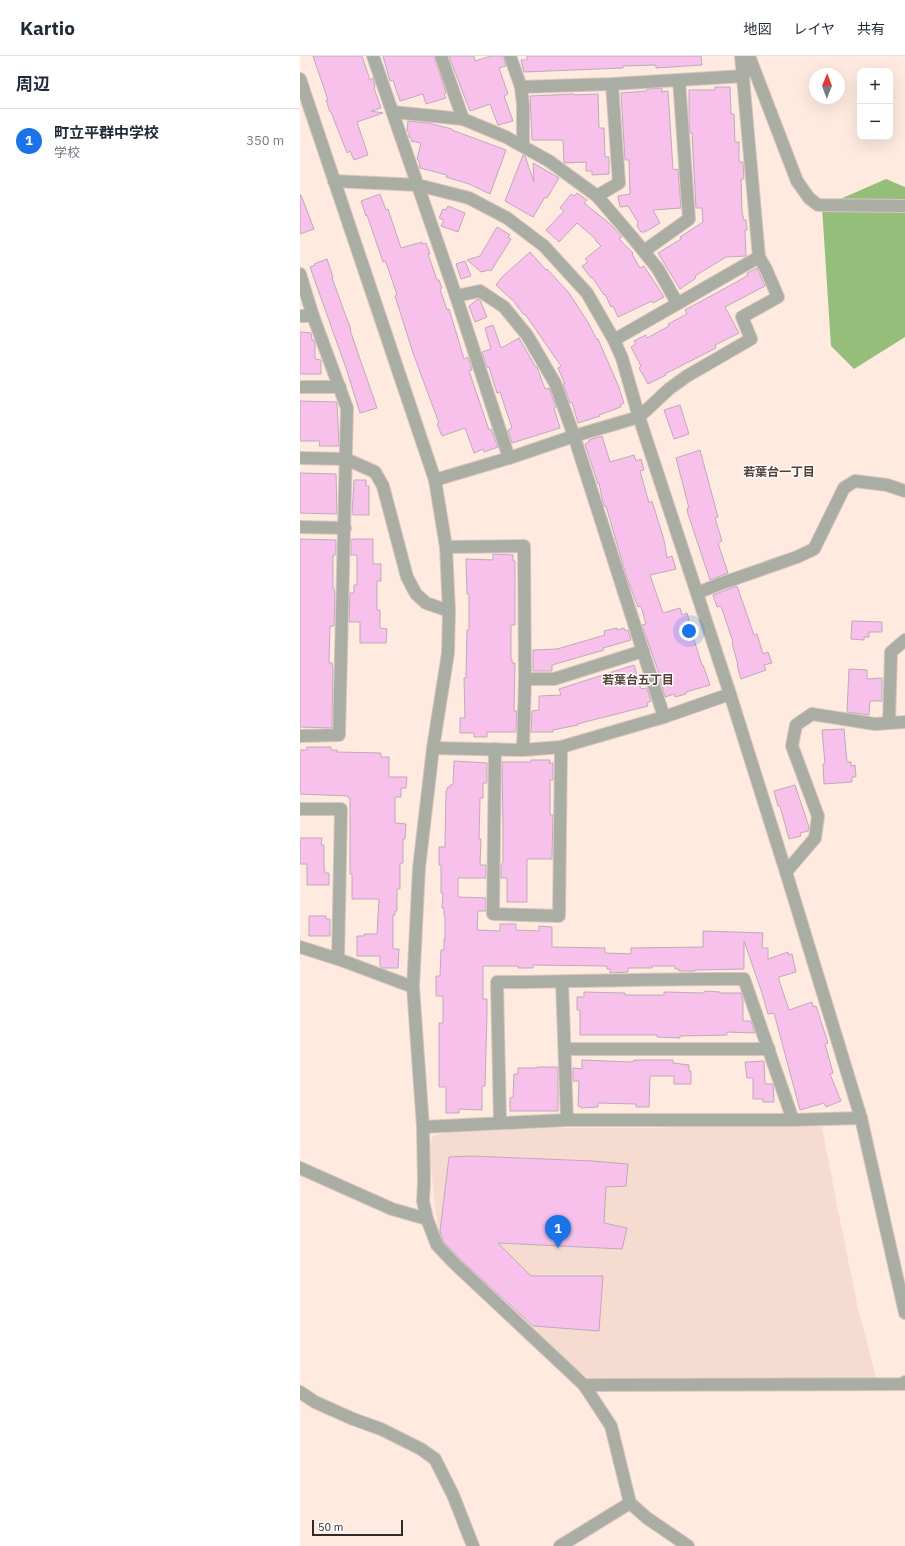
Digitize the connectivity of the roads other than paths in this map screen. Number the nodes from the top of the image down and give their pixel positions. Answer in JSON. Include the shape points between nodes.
{"nodes":[{"id":1,"x":374,"y":56,"type":"edge"},
{"id":2,"x":442,"y":56,"type":"edge"},
{"id":3,"x":510,"y":56,"type":"edge"},
{"id":4,"x":741,"y":56,"type":"edge"},
{"id":5,"x":748,"y":56,"type":"edge"},
{"id":6,"x":744,"y":76,"type":"junction"},
{"id":7,"x":300,"y":79,"type":"edge"},
{"id":8,"x":679,"y":80,"type":"junction"},
{"id":9,"x":612,"y":84,"type":"junction"},
{"id":10,"x":521,"y":86,"type":"junction"},
{"id":11,"x":393,"y":112,"type":"junction"},
{"id":12,"x":462,"y":119,"type":"junction"},
{"id":13,"x":523,"y":146,"type":"junction"},
{"id":14,"x":334,"y":181,"type":"junction"},
{"id":15,"x":418,"y":185,"type":"junction"},
{"id":16,"x":596,"y":196,"type":"junction"},
{"id":17,"x":905,"y":206,"type":"edge"},
{"id":18,"x":644,"y":251,"type":"junction"},
{"id":19,"x":759,"y":258,"type":"junction"},
{"id":20,"x":300,"y":274,"type":"edge"},
{"id":21,"x":456,"y":296,"type":"junction"},
{"id":22,"x":676,"y":304,"type":"junction"},
{"id":23,"x":300,"y":316,"type":"edge"},
{"id":24,"x":313,"y":316,"type":"junction"},
{"id":25,"x":614,"y":340,"type":"junction"},
{"id":26,"x":300,"y":387,"type":"edge"},
{"id":27,"x":340,"y":387,"type":"junction"},
{"id":28,"x":639,"y":416,"type":"junction"},
{"id":29,"x":574,"y":436,"type":"junction"},
{"id":30,"x":300,"y":458,"type":"edge"},
{"id":31,"x":509,"y":458,"type":"junction"},
{"id":32,"x":346,"y":459,"type":"junction"},
{"id":33,"x":435,"y":480,"type":"junction"},
{"id":34,"x":905,"y":491,"type":"edge"},
{"id":35,"x":300,"y":527,"type":"edge"},
{"id":36,"x":345,"y":528,"type":"junction"},
{"id":37,"x":446,"y":546,"type":"junction"},
{"id":38,"x":698,"y":593,"type":"junction"},
{"id":39,"x":449,"y":611,"type":"junction"},
{"id":40,"x":905,"y":640,"type":"edge"},
{"id":41,"x":643,"y":651,"type":"junction"},
{"id":42,"x":525,"y":679,"type":"junction"},
{"id":43,"x":730,"y":694,"type":"junction"},
{"id":44,"x":664,"y":717,"type":"junction"},
{"id":45,"x":905,"y":722,"type":"edge"},
{"id":46,"x":889,"y":723,"type":"junction"},
{"id":47,"x":300,"y":736,"type":"edge"},
{"id":48,"x":561,"y":747,"type":"junction"},
{"id":49,"x":433,"y":748,"type":"junction"},
{"id":50,"x":495,"y":749,"type":"junction"},
{"id":51,"x":523,"y":750,"type":"junction"},
{"id":52,"x":300,"y":809,"type":"edge"},
{"id":53,"x":786,"y":872,"type":"junction"},
{"id":54,"x":300,"y":948,"type":"edge"},
{"id":55,"x":338,"y":959,"type":"junction"},
{"id":56,"x":562,"y":982,"type":"junction"},
{"id":57,"x":413,"y":987,"type":"junction"},
{"id":58,"x":565,"y":1049,"type":"junction"},
{"id":59,"x":769,"y":1049,"type":"junction"},
{"id":60,"x":861,"y":1118,"type":"junction"},
{"id":61,"x":567,"y":1120,"type":"junction"},
{"id":62,"x":793,"y":1120,"type":"junction"},
{"id":63,"x":500,"y":1122,"type":"junction"},
{"id":64,"x":423,"y":1127,"type":"junction"},
{"id":65,"x":300,"y":1168,"type":"edge"},
{"id":66,"x":427,"y":1219,"type":"junction"},
{"id":67,"x":905,"y":1313,"type":"edge"},
{"id":68,"x":905,"y":1382,"type":"edge"},
{"id":69,"x":584,"y":1385,"type":"junction"},
{"id":70,"x":300,"y":1392,"type":"edge"},
{"id":71,"x":630,"y":1503,"type":"junction"},
{"id":72,"x":473,"y":1546,"type":"edge"},
{"id":73,"x":560,"y":1546,"type":"edge"},
{"id":74,"x":688,"y":1546,"type":"edge"}],
"edges":[{"from":1,"to":11,"type":"street"},
{"from":2,"to":12,"type":"street"},
{"from":3,"to":10,"type":"street"},
{"from":4,"to":6,"type":"street"},
{"from":5,"to":17,"type":"street","via":[[797,180],[809,198],[818,205]]},
{"from":6,"to":8,"type":"street"},
{"from":6,"to":19,"type":"street","via":[[746,127]]},
{"from":7,"to":14,"type":"street"},
{"from":8,"to":9,"type":"street"},
{"from":8,"to":18,"type":"street","via":[[690,219]]},
{"from":9,"to":10,"type":"street"},
{"from":9,"to":16,"type":"street","via":[[619,183]]},
{"from":10,"to":13,"type":"street"},
{"from":11,"to":12,"type":"street"},
{"from":11,"to":15,"type":"street"},
{"from":12,"to":13,"type":"street"},
{"from":13,"to":16,"type":"street","via":[[550,162]]},
{"from":14,"to":15,"type":"street"},
{"from":14,"to":33,"type":"street"},
{"from":15,"to":21,"type":"street"},
{"from":15,"to":25,"type":"street","via":[[470,198],[508,218],[544,246],[587,293]]},
{"from":16,"to":18,"type":"street"},
{"from":18,"to":22,"type":"street","via":[[658,269]]},
{"from":19,"to":22,"type":"street"},
{"from":19,"to":28,"type":"street","via":[[778,296],[742,317],[751,339],[669,389]]},
{"from":20,"to":24,"type":"street"},
{"from":21,"to":29,"type":"street","via":[[480,291],[504,307],[527,335],[555,383]]},
{"from":21,"to":31,"type":"street"},
{"from":22,"to":25,"type":"street"},
{"from":23,"to":24,"type":"street"},
{"from":24,"to":27,"type":"street"},
{"from":25,"to":28,"type":"street"},
{"from":26,"to":27,"type":"street"},
{"from":27,"to":32,"type":"street","via":[[347,408]]},
{"from":28,"to":29,"type":"street"},
{"from":28,"to":38,"type":"street"},
{"from":29,"to":31,"type":"street"},
{"from":29,"to":41,"type":"street"},
{"from":30,"to":32,"type":"street"},
{"from":31,"to":33,"type":"street"},
{"from":32,"to":36,"type":"street"},
{"from":32,"to":39,"type":"street","via":[[376,472],[383,486],[407,578],[416,594],[426,603]]},
{"from":33,"to":37,"type":"street"},
{"from":34,"to":38,"type":"street","via":[[887,485],[855,481],[844,488],[814,549]]},
{"from":35,"to":36,"type":"street"},
{"from":36,"to":47,"type":"street","via":[[339,735]]},
{"from":37,"to":39,"type":"street"},
{"from":37,"to":42,"type":"street","via":[[524,546]]},
{"from":38,"to":43,"type":"street"},
{"from":39,"to":49,"type":"street","via":[[448,653]]},
{"from":40,"to":46,"type":"street","via":[[891,652]]},
{"from":41,"to":42,"type":"street","via":[[554,680]]},
{"from":41,"to":44,"type":"street"},
{"from":42,"to":51,"type":"street"},
{"from":43,"to":44,"type":"street"},
{"from":43,"to":53,"type":"street"},
{"from":44,"to":48,"type":"street"},
{"from":45,"to":46,"type":"street"},
{"from":46,"to":53,"type":"street","via":[[875,724],[812,714],[796,725],[792,746],[818,816],[815,838]]},
{"from":48,"to":50,"type":"street","via":[[559,916],[493,914]]},
{"from":48,"to":51,"type":"street"},
{"from":49,"to":50,"type":"street"},
{"from":49,"to":57,"type":"street","via":[[419,868]]},
{"from":50,"to":51,"type":"street"},
{"from":52,"to":55,"type":"street","via":[[341,810]]},
{"from":53,"to":60,"type":"street"},
{"from":54,"to":55,"type":"street"},
{"from":55,"to":57,"type":"street"},
{"from":56,"to":58,"type":"street"},
{"from":56,"to":59,"type":"street","via":[[744,980]]},
{"from":56,"to":63,"type":"street","via":[[497,982]]},
{"from":57,"to":64,"type":"street"},
{"from":58,"to":59,"type":"street"},
{"from":58,"to":61,"type":"street"},
{"from":59,"to":62,"type":"street"},
{"from":60,"to":62,"type":"street"},
{"from":60,"to":67,"type":"street"},
{"from":61,"to":62,"type":"street"},
{"from":61,"to":63,"type":"street"},
{"from":63,"to":64,"type":"street"},
{"from":64,"to":66,"type":"street","via":[[423,1201]]},
{"from":65,"to":66,"type":"street","via":[[392,1208]]},
{"from":66,"to":69,"type":"street","via":[[437,1245],[453,1262]]},
{"from":68,"to":69,"type":"street"},
{"from":69,"to":71,"type":"street","via":[[611,1426]]},
{"from":70,"to":72,"type":"street","via":[[315,1402],[382,1429],[436,1459]]},
{"from":71,"to":73,"type":"street"},
{"from":71,"to":74,"type":"street"}]}
